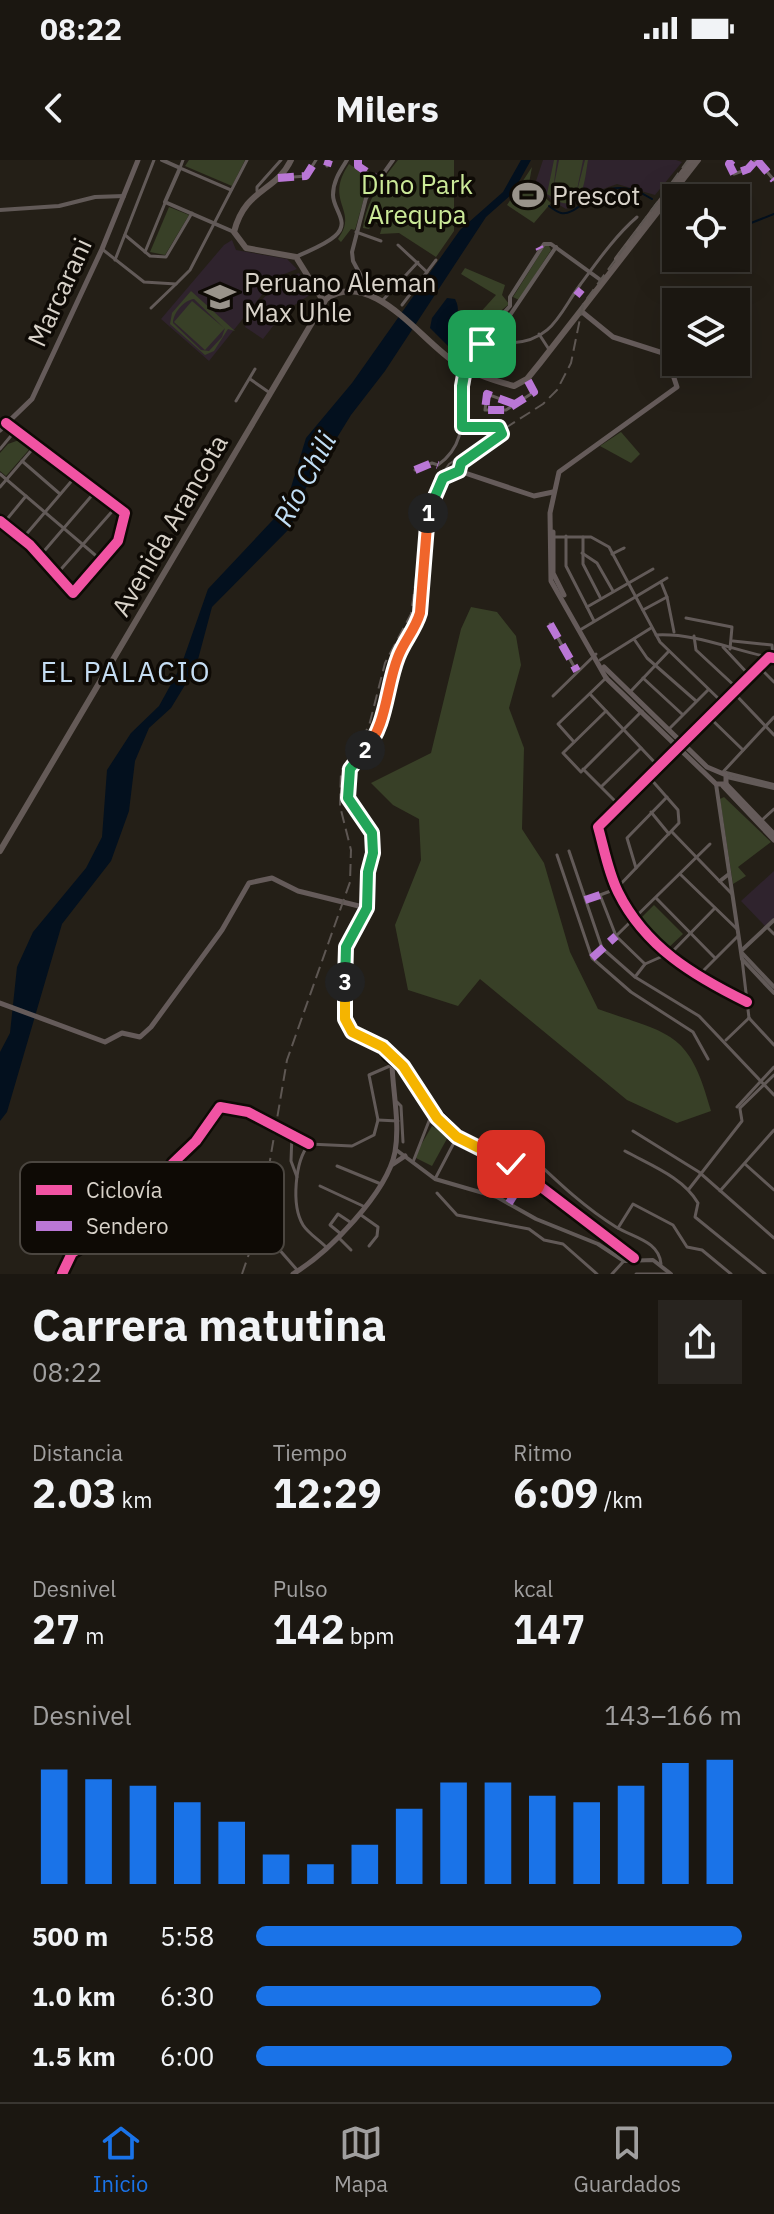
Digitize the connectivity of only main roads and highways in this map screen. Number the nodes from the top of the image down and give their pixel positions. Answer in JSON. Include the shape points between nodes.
{"nodes":[{"id":1,"x":138,"y":160,"type":"edge"},
{"id":2,"x":291,"y":160,"type":"edge"},
{"id":3,"x":695,"y":160,"type":"edge"},
{"id":4,"x":324,"y":302,"type":"junction"},
{"id":5,"x":581,"y":311,"type":"junction"},
{"id":6,"x":0,"y":430,"type":"edge"},
{"id":7,"x":553,"y":492,"type":"junction"},
{"id":8,"x":541,"y":497,"type":"junction"},
{"id":9,"x":552,"y":507,"type":"junction"},
{"id":10,"x":581,"y":629,"type":"junction"},
{"id":11,"x":643,"y":710,"type":"junction"},
{"id":12,"x":680,"y":746,"type":"junction"},
{"id":13,"x":721,"y":780,"type":"junction"},
{"id":14,"x":774,"y":837,"type":"edge"},
{"id":15,"x":0,"y":851,"type":"edge"},
{"id":16,"x":367,"y":908,"type":"junction"},
{"id":17,"x":0,"y":1003,"type":"edge"},
{"id":18,"x":405,"y":1156,"type":"road end"},
{"id":19,"x":392,"y":1165,"type":"junction"},
{"id":20,"x":295,"y":1272,"type":"edge"}],
"edges":[{"from":1,"to":6,"type":"main road","name":"Marcarani","via":[[32,399]]},
{"from":2,"to":4,"type":"main road","via":[[278,178],[247,202],[234,232],[246,248],[296,257]]},
{"from":3,"to":5,"type":"main road"},
{"from":4,"to":5,"type":"main road","via":[[345,291],[370,293],[467,369],[514,386],[527,379]]},
{"from":4,"to":15,"type":"main road","name":"Avenida Arancota"},
{"from":5,"to":7,"type":"main road","via":[[613,337],[666,354],[677,387],[559,472]]},
{"from":7,"to":8,"type":"main road"},
{"from":7,"to":9,"type":"main road"},
{"from":8,"to":9,"type":"main road"},
{"from":8,"to":16,"type":"main road","via":[[459,471],[443,478],[429,505],[418,621],[398,656],[378,730],[350,769],[348,798],[374,844]]},
{"from":9,"to":10,"type":"main road","via":[[553,573]]},
{"from":9,"to":10,"type":"main road","via":[[548,573]]},
{"from":10,"to":11,"type":"main road","via":[[608,676]]},
{"from":11,"to":12,"type":"main road"},
{"from":11,"to":12,"type":"main road"},
{"from":12,"to":13,"type":"main road"},
{"from":12,"to":13,"type":"main road"},
{"from":13,"to":14,"type":"main road"},
{"from":16,"to":17,"type":"main road","via":[[298,891],[272,878],[256,881],[245,888],[222,930],[145,1034],[134,1038],[122,1033],[105,1042]]},
{"from":16,"to":19,"type":"main road","via":[[346,947],[345,1019],[352,1032],[383,1047],[392,1065],[399,1121]]},
{"from":18,"to":19,"type":"main road"},
{"from":19,"to":20,"type":"main road","via":[[339,1235]]}]}
